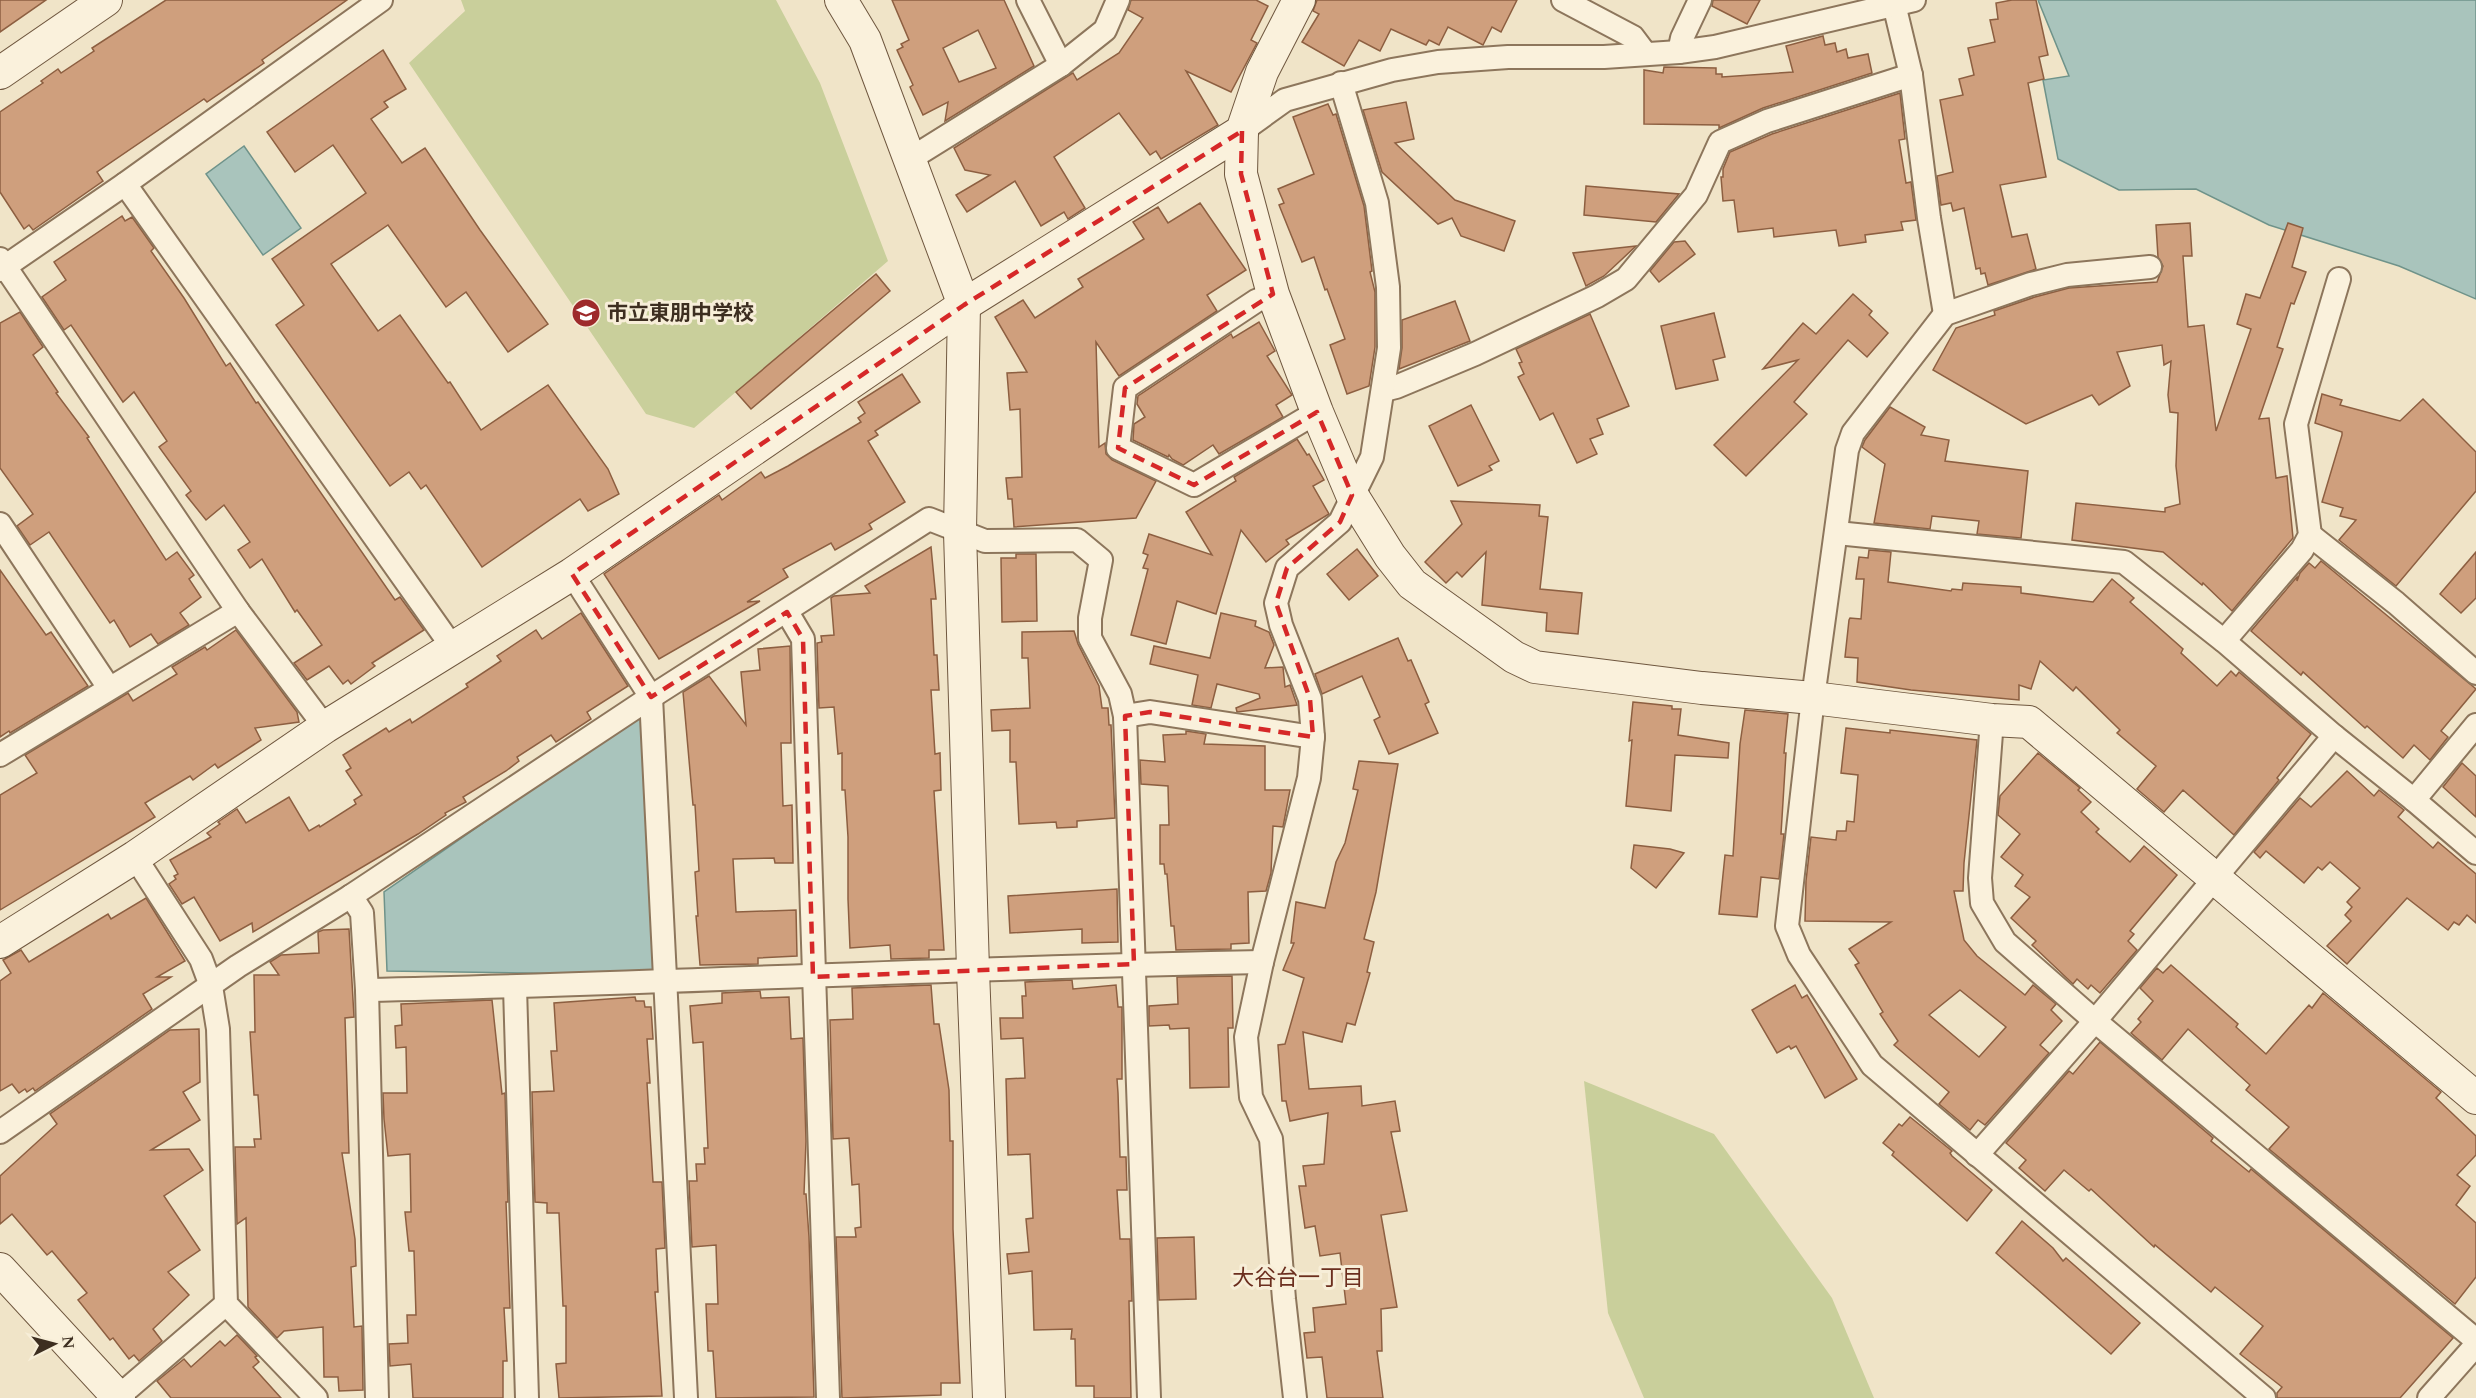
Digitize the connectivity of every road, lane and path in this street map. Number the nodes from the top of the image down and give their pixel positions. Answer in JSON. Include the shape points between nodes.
{"nodes":[{"id":1,"x":106,"y":0,"type":"edge"},
{"id":2,"x":841,"y":0,"type":"edge"},
{"id":3,"x":1028,"y":0,"type":"edge"},
{"id":4,"x":1118,"y":0,"type":"edge"},
{"id":5,"x":1299,"y":0,"type":"edge"},
{"id":6,"x":1563,"y":0,"type":"edge"},
{"id":7,"x":1700,"y":0,"type":"edge"},
{"id":8,"x":377,"y":1,"type":"edge"},
{"id":9,"x":1899,"y":1,"type":"edge"},
{"id":10,"x":1679,"y":52,"type":"junction"},
{"id":11,"x":1645,"y":53,"type":"junction"},
{"id":12,"x":1061,"y":64,"type":"junction"},
{"id":13,"x":0,"y":73,"type":"edge"},
{"id":14,"x":1911,"y":75,"type":"junction"},
{"id":15,"x":1341,"y":83,"type":"junction"},
{"id":16,"x":1242,"y":131,"type":"junction"},
{"id":17,"x":910,"y":159,"type":"junction"},
{"id":18,"x":125,"y":184,"type":"junction"},
{"id":19,"x":2,"y":265,"type":"edge"},
{"id":20,"x":2150,"y":267,"type":"dead end"},
{"id":21,"x":2340,"y":279,"type":"dead end"},
{"id":22,"x":1273,"y":294,"type":"junction"},
{"id":23,"x":964,"y":305,"type":"junction"},
{"id":24,"x":1945,"y":314,"type":"junction"},
{"id":25,"x":1384,"y":390,"type":"junction"},
{"id":26,"x":1317,"y":412,"type":"junction"},
{"id":27,"x":1352,"y":495,"type":"junction"},
{"id":28,"x":0,"y":524,"type":"edge"},
{"id":29,"x":960,"y":531,"type":"junction"},
{"id":30,"x":1837,"y":533,"type":"junction"},
{"id":31,"x":2310,"y":534,"type":"junction"},
{"id":32,"x":572,"y":574,"type":"junction"},
{"id":33,"x":238,"y":611,"type":"junction"},
{"id":34,"x":787,"y":612,"type":"junction"},
{"id":35,"x":2224,"y":641,"type":"junction"},
{"id":36,"x":453,"y":648,"type":"junction"},
{"id":37,"x":2476,"y":673,"type":"edge"},
{"id":38,"x":109,"y":688,"type":"junction"},
{"id":39,"x":651,"y":697,"type":"junction"},
{"id":40,"x":1813,"y":698,"type":"junction"},
{"id":41,"x":1125,"y":716,"type":"junction"},
{"id":42,"x":1992,"y":720,"type":"junction"},
{"id":43,"x":2476,"y":725,"type":"edge"},
{"id":44,"x":325,"y":727,"type":"junction"},
{"id":45,"x":2334,"y":736,"type":"junction"},
{"id":46,"x":1313,"y":737,"type":"junction"},
{"id":47,"x":0,"y":755,"type":"edge"},
{"id":48,"x":2414,"y":800,"type":"junction"},
{"id":49,"x":2476,"y":854,"type":"edge"},
{"id":50,"x":135,"y":857,"type":"junction"},
{"id":51,"x":2215,"y":877,"type":"junction"},
{"id":52,"x":351,"y":896,"type":"junction"},
{"id":53,"x":0,"y":942,"type":"edge"},
{"id":54,"x":1262,"y":962,"type":"junction"},
{"id":55,"x":1134,"y":964,"type":"junction"},
{"id":56,"x":973,"y":970,"type":"junction"},
{"id":57,"x":813,"y":976,"type":"junction"},
{"id":58,"x":664,"y":981,"type":"junction"},
{"id":59,"x":211,"y":986,"type":"junction"},
{"id":60,"x":515,"y":987,"type":"junction"},
{"id":61,"x":367,"y":990,"type":"junction"},
{"id":62,"x":2095,"y":1021,"type":"junction"},
{"id":63,"x":2476,"y":1098,"type":"edge"},
{"id":64,"x":0,"y":1132,"type":"edge"},
{"id":65,"x":1977,"y":1155,"type":"junction"},
{"id":66,"x":0,"y":1269,"type":"edge"},
{"id":67,"x":226,"y":1304,"type":"junction"},
{"id":68,"x":2476,"y":1341,"type":"edge"},
{"id":69,"x":2476,"y":1345,"type":"edge"},
{"id":70,"x":118,"y":1398,"type":"edge"},
{"id":71,"x":316,"y":1398,"type":"edge"},
{"id":72,"x":377,"y":1398,"type":"edge"},
{"id":73,"x":527,"y":1398,"type":"edge"},
{"id":74,"x":686,"y":1398,"type":"edge"},
{"id":75,"x":828,"y":1398,"type":"edge"},
{"id":76,"x":989,"y":1398,"type":"edge"},
{"id":77,"x":1149,"y":1398,"type":"edge"},
{"id":78,"x":1295,"y":1398,"type":"edge"},
{"id":79,"x":2264,"y":1398,"type":"edge"},
{"id":80,"x":2429,"y":1398,"type":"edge"}],
"edges":[{"from":1,"to":13,"type":"street"},
{"from":2,"to":17,"type":"street","via":[[865,40]]},
{"from":3,"to":12,"type":"street"},
{"from":4,"to":12,"type":"street","via":[[1105,30]]},
{"from":5,"to":16,"type":"street","via":[[1262,72]]},
{"from":6,"to":11,"type":"street","via":[[1633,37]]},
{"from":7,"to":10,"type":"street"},
{"from":8,"to":18,"type":"street"},
{"from":9,"to":10,"type":"street","via":[[1715,47]]},
{"from":9,"to":14,"type":"street"},
{"from":10,"to":11,"type":"street"},
{"from":11,"to":15,"type":"street","via":[[1438,62]]},
{"from":12,"to":17,"type":"street"},
{"from":14,"to":24,"type":"street"},
{"from":14,"to":25,"type":"street","via":[[1767,121],[1720,142],[1696,195],[1626,279],[1475,354]]},
{"from":15,"to":16,"type":"street","via":[[1285,100]]},
{"from":15,"to":25,"type":"street","via":[[1377,203],[1388,287],[1389,348]]},
{"from":16,"to":22,"type":"street","via":[[1241,174]]},
{"from":16,"to":23,"type":"street"},
{"from":17,"to":23,"type":"street"},
{"from":18,"to":19,"type":"street"},
{"from":18,"to":36,"type":"street"},
{"from":19,"to":33,"type":"street"},
{"from":20,"to":24,"type":"street","via":[[2067,275]]},
{"from":21,"to":31,"type":"street","via":[[2296,424]]},
{"from":22,"to":26,"type":"street"},
{"from":22,"to":26,"type":"street","via":[[1256,301],[1125,388],[1118,448],[1194,485]]},
{"from":23,"to":29,"type":"street"},
{"from":23,"to":32,"type":"street"},
{"from":24,"to":30,"type":"street","via":[[1853,433],[1847,450]]},
{"from":25,"to":27,"type":"street","via":[[1372,457]]},
{"from":26,"to":27,"type":"street"},
{"from":27,"to":40,"type":"street","via":[[1412,584],[1514,657],[1535,667]]},
{"from":27,"to":46,"type":"street","via":[[1340,522],[1287,568],[1276,603],[1310,699]]},
{"from":28,"to":38,"type":"street"},
{"from":29,"to":34,"type":"street","via":[[929,519]]},
{"from":29,"to":41,"type":"street","via":[[985,541],[1077,540],[1101,560],[1090,638],[1120,694]]},
{"from":29,"to":56,"type":"street"},
{"from":30,"to":35,"type":"street","via":[[2124,562]]},
{"from":30,"to":40,"type":"street"},
{"from":31,"to":35,"type":"street","via":[[2302,550]]},
{"from":31,"to":37,"type":"street"},
{"from":32,"to":36,"type":"street"},
{"from":32,"to":39,"type":"street"},
{"from":33,"to":38,"type":"street"},
{"from":33,"to":44,"type":"street"},
{"from":34,"to":39,"type":"street"},
{"from":34,"to":57,"type":"street","via":[[803,639]]},
{"from":35,"to":45,"type":"street"},
{"from":36,"to":44,"type":"street"},
{"from":38,"to":47,"type":"street"},
{"from":39,"to":52,"type":"street"},
{"from":39,"to":58,"type":"street"},
{"from":40,"to":42,"type":"street"},
{"from":40,"to":65,"type":"street","via":[[1787,926],[1799,955],[1872,1065]]},
{"from":41,"to":46,"type":"street","via":[[1150,712]]},
{"from":41,"to":55,"type":"street"},
{"from":42,"to":51,"type":"street","via":[[2029,722]]},
{"from":42,"to":62,"type":"street","via":[[1980,878],[1982,903],[2005,942]]},
{"from":43,"to":48,"type":"street"},
{"from":44,"to":50,"type":"street"},
{"from":45,"to":48,"type":"street"},
{"from":45,"to":51,"type":"street"},
{"from":46,"to":54,"type":"street","via":[[1309,778]]},
{"from":48,"to":49,"type":"street"},
{"from":50,"to":53,"type":"street"},
{"from":50,"to":59,"type":"street","via":[[201,959]]},
{"from":51,"to":62,"type":"street"},
{"from":51,"to":63,"type":"street"},
{"from":52,"to":59,"type":"street"},
{"from":52,"to":61,"type":"street","via":[[362,913]]},
{"from":54,"to":55,"type":"street"},
{"from":54,"to":78,"type":"street","via":[[1246,1037],[1248,1084],[1271,1139]]},
{"from":55,"to":56,"type":"street"},
{"from":55,"to":77,"type":"street"},
{"from":56,"to":57,"type":"street"},
{"from":56,"to":76,"type":"street"},
{"from":57,"to":58,"type":"street"},
{"from":57,"to":75,"type":"street"},
{"from":58,"to":60,"type":"street"},
{"from":58,"to":74,"type":"street"},
{"from":59,"to":64,"type":"street"},
{"from":59,"to":67,"type":"street","via":[[218,1029]]},
{"from":60,"to":61,"type":"street"},
{"from":60,"to":73,"type":"street"},
{"from":61,"to":72,"type":"street"},
{"from":62,"to":65,"type":"street"},
{"from":62,"to":68,"type":"street"},
{"from":65,"to":79,"type":"street"},
{"from":66,"to":70,"type":"street"},
{"from":67,"to":70,"type":"street"},
{"from":67,"to":71,"type":"street"},
{"from":69,"to":80,"type":"street"}]}
